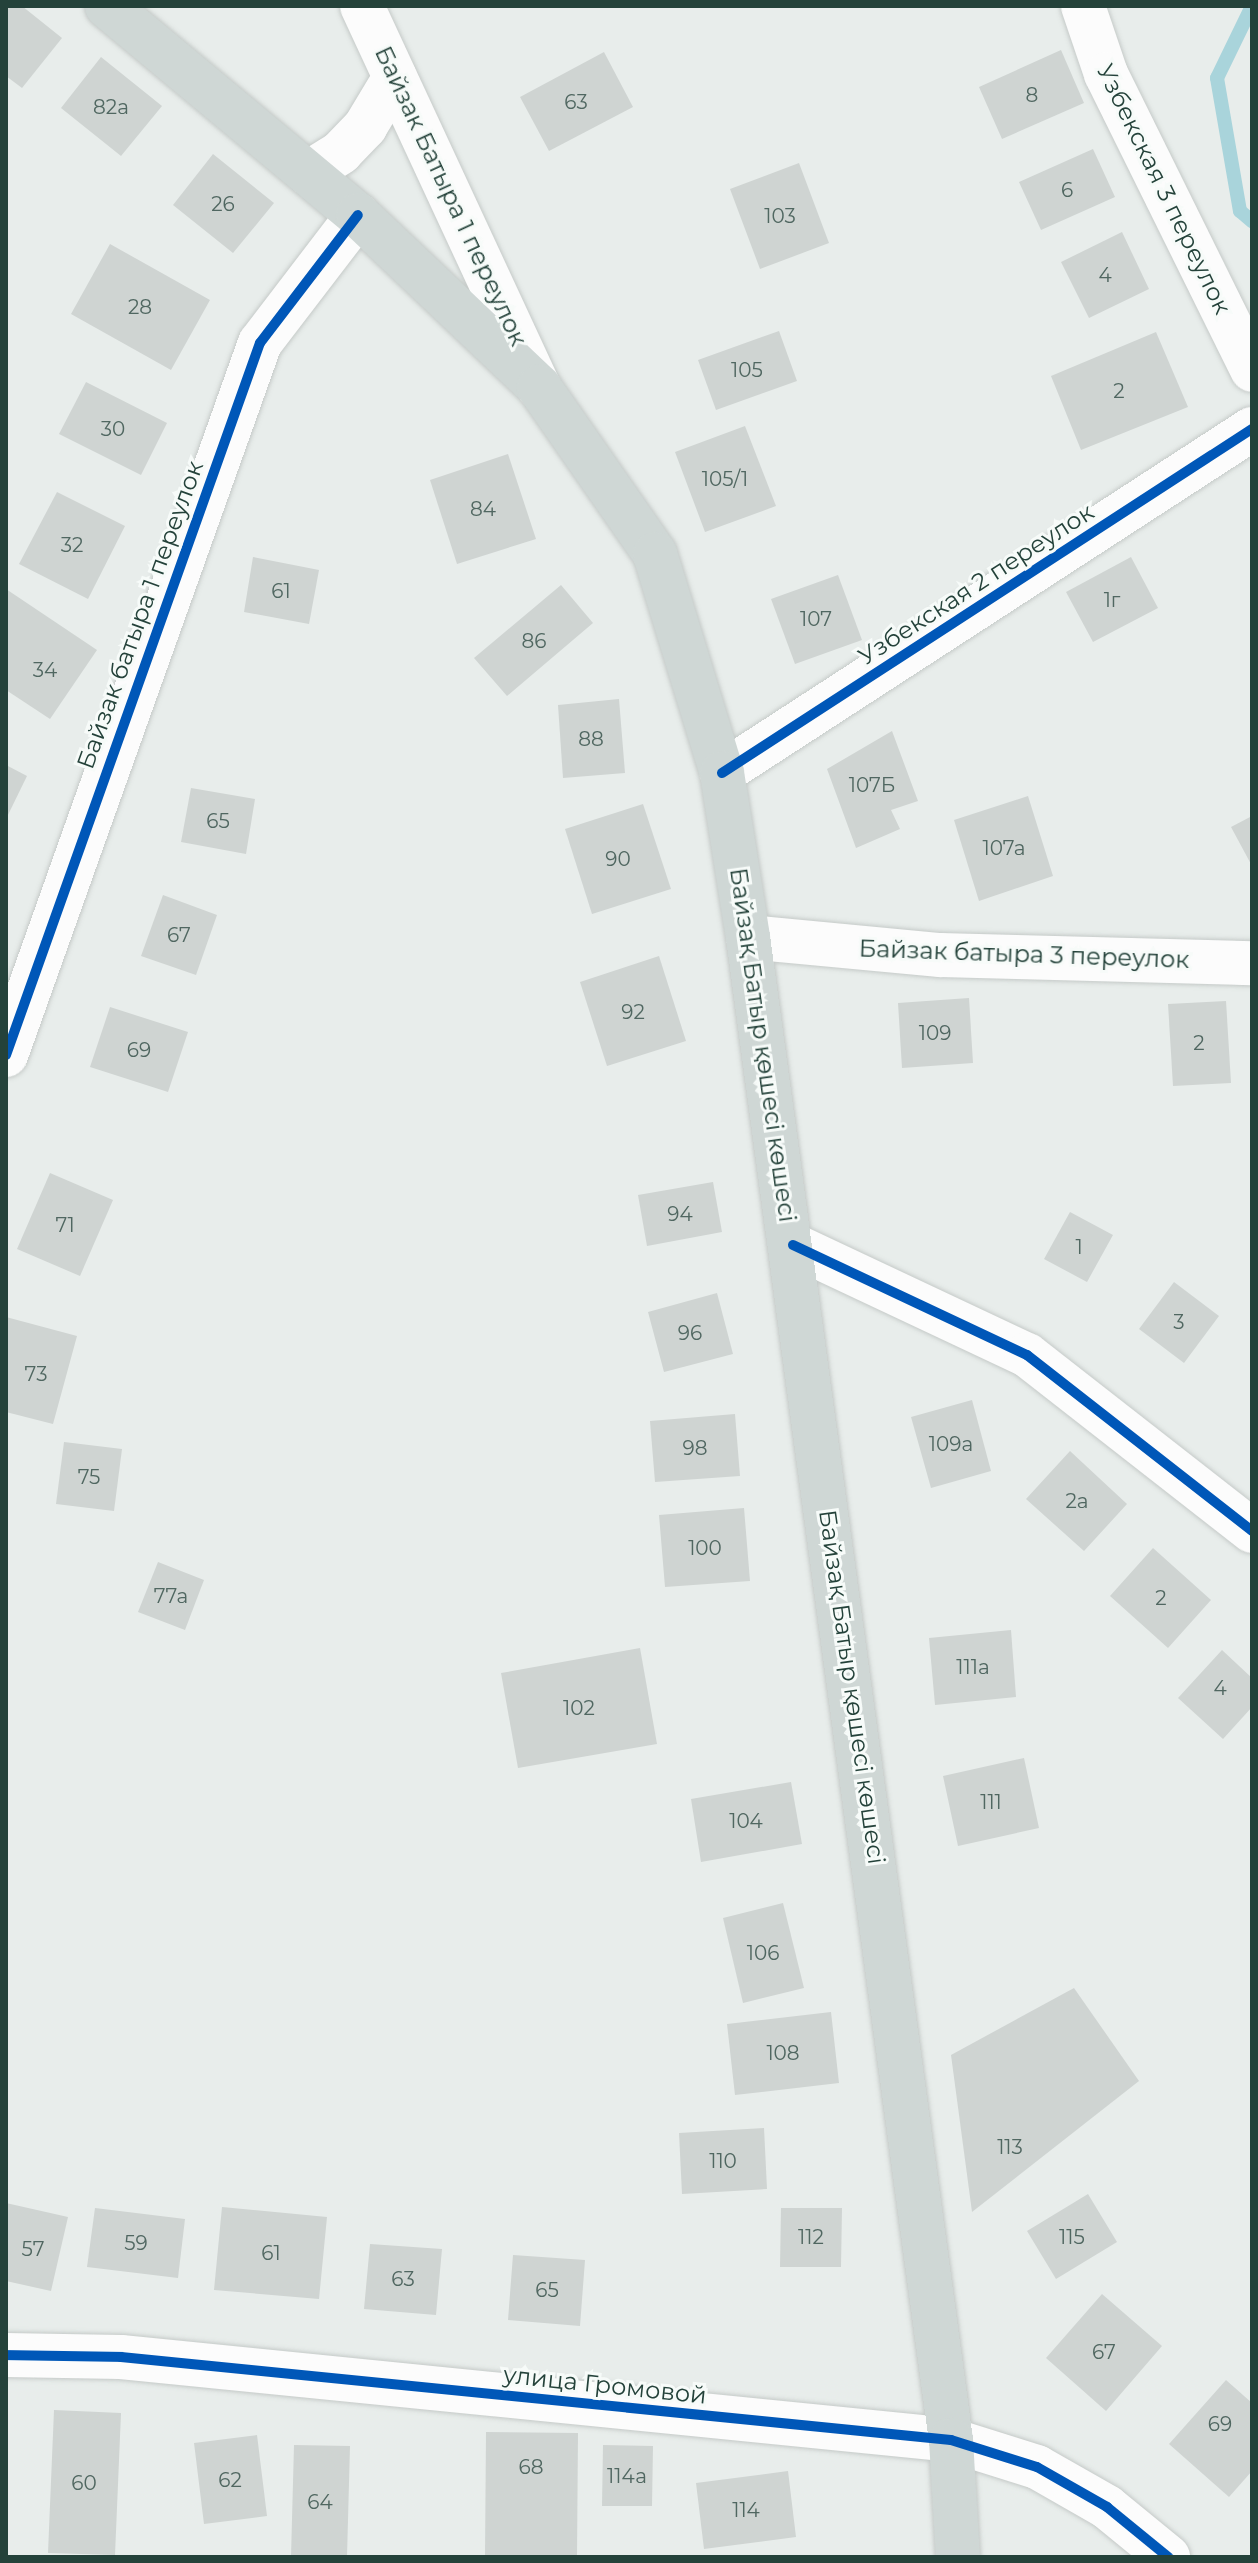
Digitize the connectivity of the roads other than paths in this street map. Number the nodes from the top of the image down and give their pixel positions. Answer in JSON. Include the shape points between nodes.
{"nodes":[{"id":1,"x":107,"y":6,"type":"edge"},
{"id":2,"x":362,"y":6,"type":"edge"},
{"id":3,"x":1083,"y":6,"type":"edge"},
{"id":4,"x":395,"y":77,"type":"junction"},
{"id":5,"x":308,"y":173,"type":"junction"},
{"id":6,"x":358,"y":215,"type":"junction"},
{"id":7,"x":1252,"y":370,"type":"edge"},
{"id":8,"x":539,"y":387,"type":"junction"},
{"id":9,"x":1252,"y":429,"type":"edge"},
{"id":10,"x":722,"y":773,"type":"junction"},
{"id":11,"x":748,"y":937,"type":"junction"},
{"id":12,"x":1252,"y":963,"type":"edge"},
{"id":13,"x":6,"y":1055,"type":"edge"},
{"id":14,"x":793,"y":1245,"type":"junction"},
{"id":15,"x":1252,"y":1531,"type":"edge"},
{"id":16,"x":6,"y":2355,"type":"edge"},
{"id":17,"x":951,"y":2440,"type":"junction"},
{"id":18,"x":958,"y":2557,"type":"edge"},
{"id":19,"x":1168,"y":2557,"type":"edge"}],
"edges":[{"from":1,"to":5,"type":"main road","name":"Байзақ Батыр қөшесі көшесі"},
{"from":2,"to":4,"type":"street","name":"Байзак Батыра 1 переулок"},
{"from":3,"to":7,"type":"street","name":"Узбекская 3 переулок","via":[[1106,74]]},
{"from":4,"to":5,"type":"street","via":[[365,127],[341,152]]},
{"from":4,"to":8,"type":"street","name":"Байзак Батыра 1 переулок"},
{"from":5,"to":6,"type":"main road","name":"Байзақ Батыр қөшесі көшесі"},
{"from":6,"to":8,"type":"main road","name":"Байзақ Батыр қөшесі көшесі"},
{"from":6,"to":13,"type":"street","name":"Байзак батыра 1 переулок","via":[[260,343]]},
{"from":8,"to":10,"type":"main road","name":"Байзақ Батыр қөшесі көшесі","via":[[655,554]]},
{"from":9,"to":10,"type":"street","name":"Узбекская 2 переулок"},
{"from":10,"to":11,"type":"main road","name":"Байзақ Батыр қөшесі көшесі"},
{"from":11,"to":12,"type":"street","name":"Байзак батыра 3 переулок","via":[[940,955]]},
{"from":11,"to":14,"type":"main road","name":"Байзақ Батыр қөшесі көшесі"},
{"from":14,"to":15,"type":"street","via":[[1027,1355]]},
{"from":14,"to":17,"type":"main road","name":"Байзақ Батыр қөшесі көшесі"},
{"from":16,"to":17,"type":"street","name":"улица Громовой","via":[[121,2357]]},
{"from":17,"to":18,"type":"main road","name":"Байзақ Батыр қөшесі көшесі"},
{"from":17,"to":19,"type":"street","name":"улица Громовой","via":[[1037,2467],[1107,2507]]}]}
